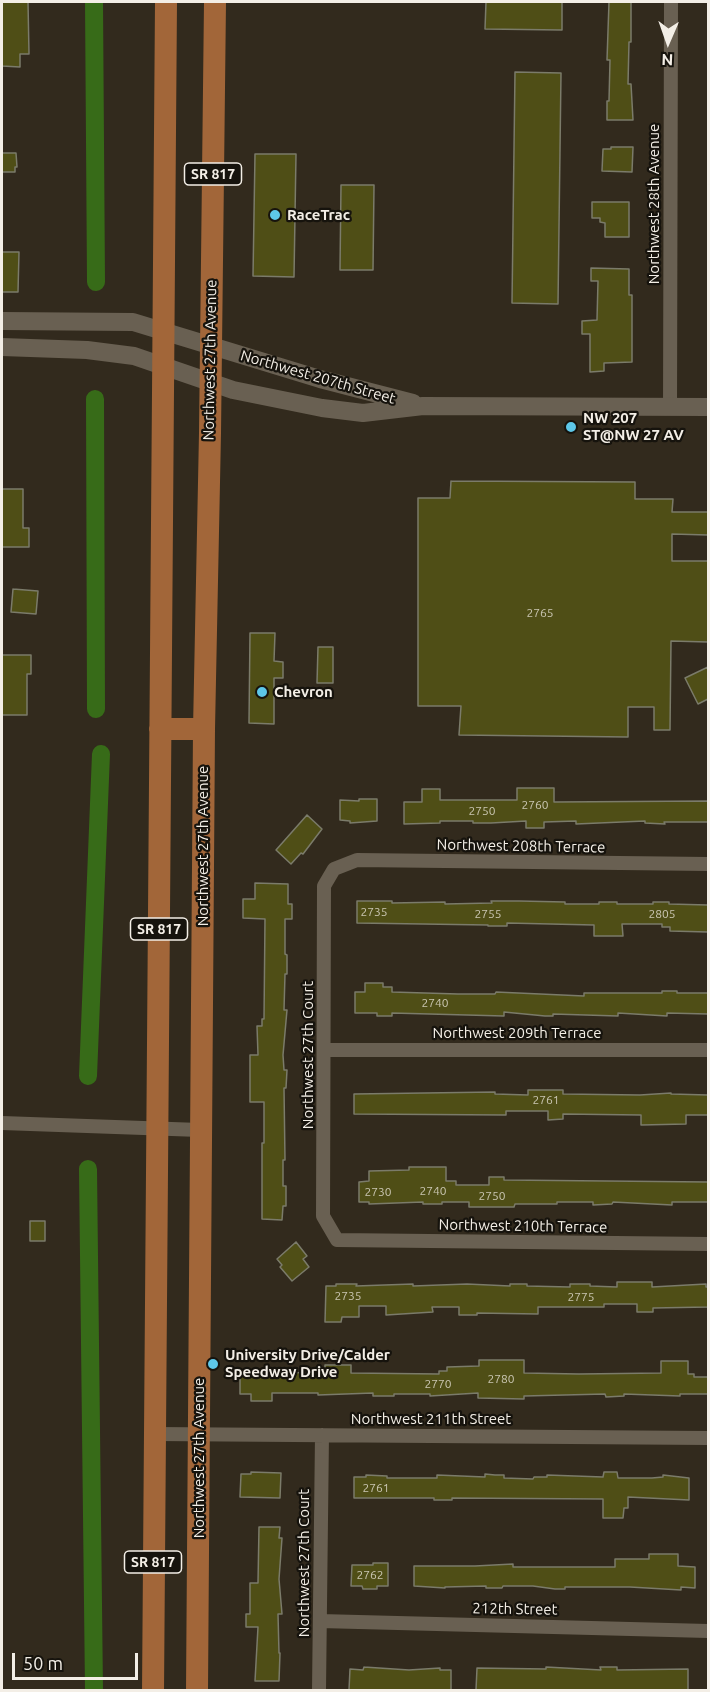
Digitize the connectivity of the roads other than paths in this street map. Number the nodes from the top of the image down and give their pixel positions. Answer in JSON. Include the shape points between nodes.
{"nodes":[{"id":1,"x":166,"y":2,"type":"edge"},
{"id":2,"x":215,"y":2,"type":"edge"},
{"id":3,"x":671,"y":2,"type":"edge"},
{"id":4,"x":2,"y":321,"type":"edge"},
{"id":5,"x":162,"y":331,"type":"junction"},
{"id":6,"x":211,"y":346,"type":"junction"},
{"id":7,"x":2,"y":347,"type":"edge"},
{"id":8,"x":162,"y":365,"type":"junction"},
{"id":9,"x":210,"y":382,"type":"junction"},
{"id":10,"x":423,"y":406,"type":"junction"},
{"id":11,"x":670,"y":407,"type":"junction"},
{"id":12,"x":708,"y":407,"type":"edge"},
{"id":13,"x":159,"y":729,"type":"junction"},
{"id":14,"x":204,"y":729,"type":"junction"},
{"id":15,"x":708,"y":864,"type":"edge"},
{"id":16,"x":334,"y":869,"type":"joint"},
{"id":17,"x":325,"y":1050,"type":"junction"},
{"id":18,"x":708,"y":1050,"type":"edge"},
{"id":19,"x":2,"y":1123,"type":"edge"},
{"id":20,"x":159,"y":1130,"type":"junction"},
{"id":21,"x":200,"y":1130,"type":"junction"},
{"id":22,"x":337,"y":1240,"type":"joint"},
{"id":23,"x":708,"y":1244,"type":"edge"},
{"id":24,"x":154,"y":1434,"type":"junction"},
{"id":25,"x":200,"y":1435,"type":"junction"},
{"id":26,"x":322,"y":1435,"type":"junction"},
{"id":27,"x":708,"y":1438,"type":"edge"},
{"id":28,"x":320,"y":1621,"type":"junction"},
{"id":29,"x":708,"y":1631,"type":"edge"},
{"id":30,"x":153,"y":1690,"type":"edge"},
{"id":31,"x":197,"y":1690,"type":"edge"},
{"id":32,"x":320,"y":1690,"type":"edge"}],
"edges":[{"from":1,"to":5,"type":"main road","number":"SR 817"},
{"from":2,"to":6,"type":"main road","name":"Northwest 27th Avenue","number":"SR 817"},
{"from":3,"to":11,"type":"street","name":"Northwest 28th Avenue"},
{"from":4,"to":5,"type":"street","name":"Northwest 207th Street","via":[[133,322]]},
{"from":5,"to":6,"type":"street","name":"Northwest 207th Street"},
{"from":5,"to":8,"type":"main road","number":"SR 817"},
{"from":6,"to":9,"type":"main road","name":"Northwest 27th Avenue","number":"SR 817"},
{"from":6,"to":10,"type":"street","name":"Northwest 207th Street"},
{"from":7,"to":8,"type":"street","name":"Northwest 207th Street","via":[[87,350],[134,356]]},
{"from":8,"to":9,"type":"street","name":"Northwest 207th Street"},
{"from":8,"to":13,"type":"main road","number":"SR 817"},
{"from":9,"to":10,"type":"street","name":"Northwest 207th Street","via":[[233,390],[363,413]]},
{"from":9,"to":14,"type":"main road","name":"Northwest 27th Avenue","number":"SR 817"},
{"from":10,"to":11,"type":"street","name":"Northwest 207th Street"},
{"from":11,"to":12,"type":"street","name":"Northwest 207th Street"},
{"from":13,"to":14,"type":"main road"},
{"from":13,"to":20,"type":"main road","number":"SR 817"},
{"from":14,"to":21,"type":"main road","name":"Northwest 27th Avenue","number":"SR 817"},
{"from":15,"to":16,"type":"street","name":"Northwest 208th Terrace","via":[[357,860]]},
{"from":16,"to":17,"type":"street","name":"Northwest 27th Court","via":[[324,886]]},
{"from":17,"to":18,"type":"street","name":"Northwest 209th Terrace"},
{"from":17,"to":22,"type":"street","name":"Northwest 27th Court","via":[[323,1216]]},
{"from":19,"to":20,"type":"street"},
{"from":20,"to":21,"type":"street"},
{"from":20,"to":24,"type":"main road","number":"SR 817"},
{"from":21,"to":25,"type":"main road","name":"Northwest 27th Avenue","number":"SR 817"},
{"from":22,"to":23,"type":"street","name":"Northwest 210th Terrace"},
{"from":24,"to":25,"type":"street","name":"Northwest 211th Street"},
{"from":24,"to":30,"type":"main road","number":"SR 817"},
{"from":25,"to":26,"type":"street","name":"Northwest 211th Street"},
{"from":25,"to":31,"type":"main road","name":"Northwest 27th Avenue","number":"SR 817"},
{"from":26,"to":27,"type":"street","name":"Northwest 211th Street"},
{"from":26,"to":28,"type":"street","name":"Northwest 27th Court"},
{"from":28,"to":29,"type":"street","name":"212th Street"},
{"from":28,"to":32,"type":"street","name":"Northwest 27th Court"}]}
